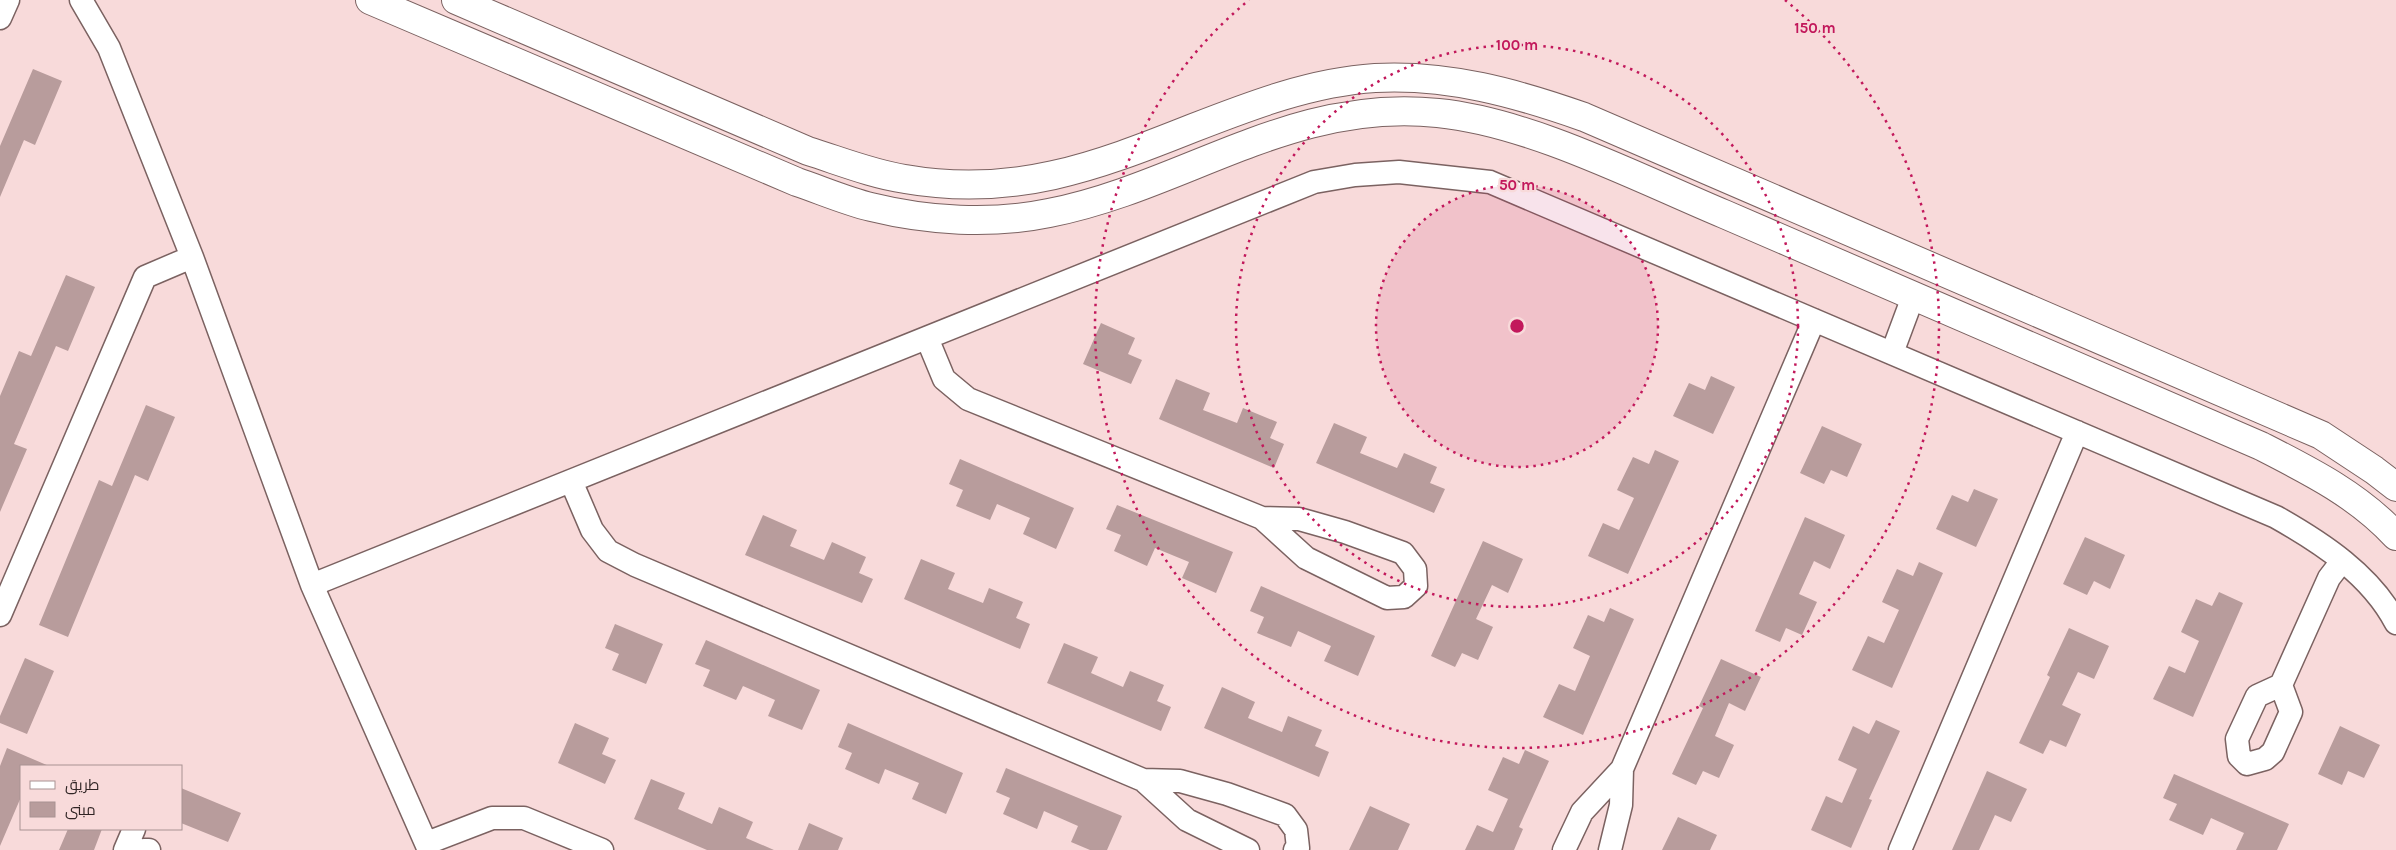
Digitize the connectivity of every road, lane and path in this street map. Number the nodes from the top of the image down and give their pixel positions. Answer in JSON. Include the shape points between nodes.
{"nodes":[{"id":1,"x":8,"y":0,"type":"edge"},
{"id":2,"x":81,"y":0,"type":"edge"},
{"id":3,"x":370,"y":0,"type":"edge"},
{"id":4,"x":456,"y":0,"type":"edge"},
{"id":5,"x":0,"y":18,"type":"edge"},
{"id":6,"x":1667,"y":154,"type":"junction"},
{"id":7,"x":1653,"y":185,"type":"junction"},
{"id":8,"x":192,"y":257,"type":"junction"},
{"id":9,"x":1914,"y":294,"type":"junction"},
{"id":10,"x":1814,"y":320,"type":"junction"},
{"id":11,"x":927,"y":338,"type":"junction"},
{"id":12,"x":1892,"y":353,"type":"junction"},
{"id":13,"x":2184,"y":376,"type":"junction"},
{"id":14,"x":2171,"y":406,"type":"junction"},
{"id":15,"x":2077,"y":432,"type":"junction"},
{"id":16,"x":571,"y":481,"type":"junction"},
{"id":17,"x":2396,"y":487,"type":"edge"},
{"id":18,"x":1262,"y":518,"type":"junction"},
{"id":19,"x":2396,"y":536,"type":"edge"},
{"id":20,"x":2342,"y":561,"type":"junction"},
{"id":21,"x":312,"y":585,"type":"junction"},
{"id":22,"x":0,"y":615,"type":"edge"},
{"id":23,"x":2396,"y":623,"type":"edge"},
{"id":24,"x":2280,"y":685,"type":"dead end"},
{"id":25,"x":1622,"y":769,"type":"junction"},
{"id":26,"x":1144,"y":780,"type":"junction"},
{"id":27,"x":134,"y":830,"type":"edge"},
{"id":28,"x":428,"y":846,"type":"edge"},
{"id":29,"x":125,"y":850,"type":"edge"},
{"id":30,"x":144,"y":850,"type":"edge"},
{"id":31,"x":149,"y":850,"type":"edge"},
{"id":32,"x":602,"y":850,"type":"edge"},
{"id":33,"x":1248,"y":850,"type":"edge"},
{"id":34,"x":1295,"y":850,"type":"edge"},
{"id":35,"x":1564,"y":850,"type":"edge"},
{"id":36,"x":1610,"y":850,"type":"edge"},
{"id":37,"x":1900,"y":850,"type":"edge"}],
"edges":[{"from":1,"to":5,"type":"street"},
{"from":2,"to":8,"type":"street","via":[[108,48]]},
{"from":3,"to":7,"type":"main road","via":[[797,182],[868,207],[914,216],[987,220],[1051,213],[1116,194],[1283,130],[1321,120],[1378,112],[1438,112],[1502,126],[1568,149]]},
{"from":4,"to":6,"type":"main road","via":[[808,150],[905,179],[968,186],[1049,178],[1116,158],[1267,100],[1310,88],[1375,78],[1442,80],[1521,95],[1584,117]]},
{"from":6,"to":7,"type":"main road"},
{"from":6,"to":13,"type":"main road"},
{"from":7,"to":9,"type":"main road"},
{"from":8,"to":21,"type":"street"},
{"from":8,"to":22,"type":"street","via":[[145,277]]},
{"from":9,"to":12,"type":"street"},
{"from":9,"to":14,"type":"main road"},
{"from":10,"to":11,"type":"street","via":[[1490,182],[1399,172],[1314,182]]},
{"from":10,"to":12,"type":"street"},
{"from":10,"to":25,"type":"street"},
{"from":11,"to":16,"type":"street"},
{"from":11,"to":18,"type":"street","via":[[944,379],[968,399]]},
{"from":12,"to":15,"type":"street"},
{"from":13,"to":14,"type":"main road"},
{"from":13,"to":17,"type":"main road","via":[[2322,436]]},
{"from":14,"to":19,"type":"main road","via":[[2310,471],[2351,496]]},
{"from":15,"to":20,"type":"street","via":[[2276,517],[2307,534]]},
{"from":15,"to":37,"type":"street"},
{"from":16,"to":21,"type":"street"},
{"from":16,"to":26,"type":"street","via":[[592,530],[608,551],[635,566]]},
{"from":18,"to":18,"type":"street","via":[[1306,558],[1387,598],[1404,597],[1416,586],[1415,569],[1403,553],[1299,519]]},
{"from":20,"to":23,"type":"street","via":[[2363,580]]},
{"from":20,"to":24,"type":"street","via":[[2329,578]]},
{"from":21,"to":28,"type":"street"},
{"from":25,"to":35,"type":"street","via":[[1582,812]]},
{"from":25,"to":36,"type":"street","via":[[1620,805]]},
{"from":26,"to":33,"type":"street","via":[[1187,820]]},
{"from":26,"to":34,"type":"street","via":[[1180,781],[1285,815],[1296,830],[1298,848]]},
{"from":27,"to":29,"type":"street"},
{"from":28,"to":32,"type":"street","via":[[492,818],[524,818]]},
{"from":30,"to":31,"type":"street"}]}
